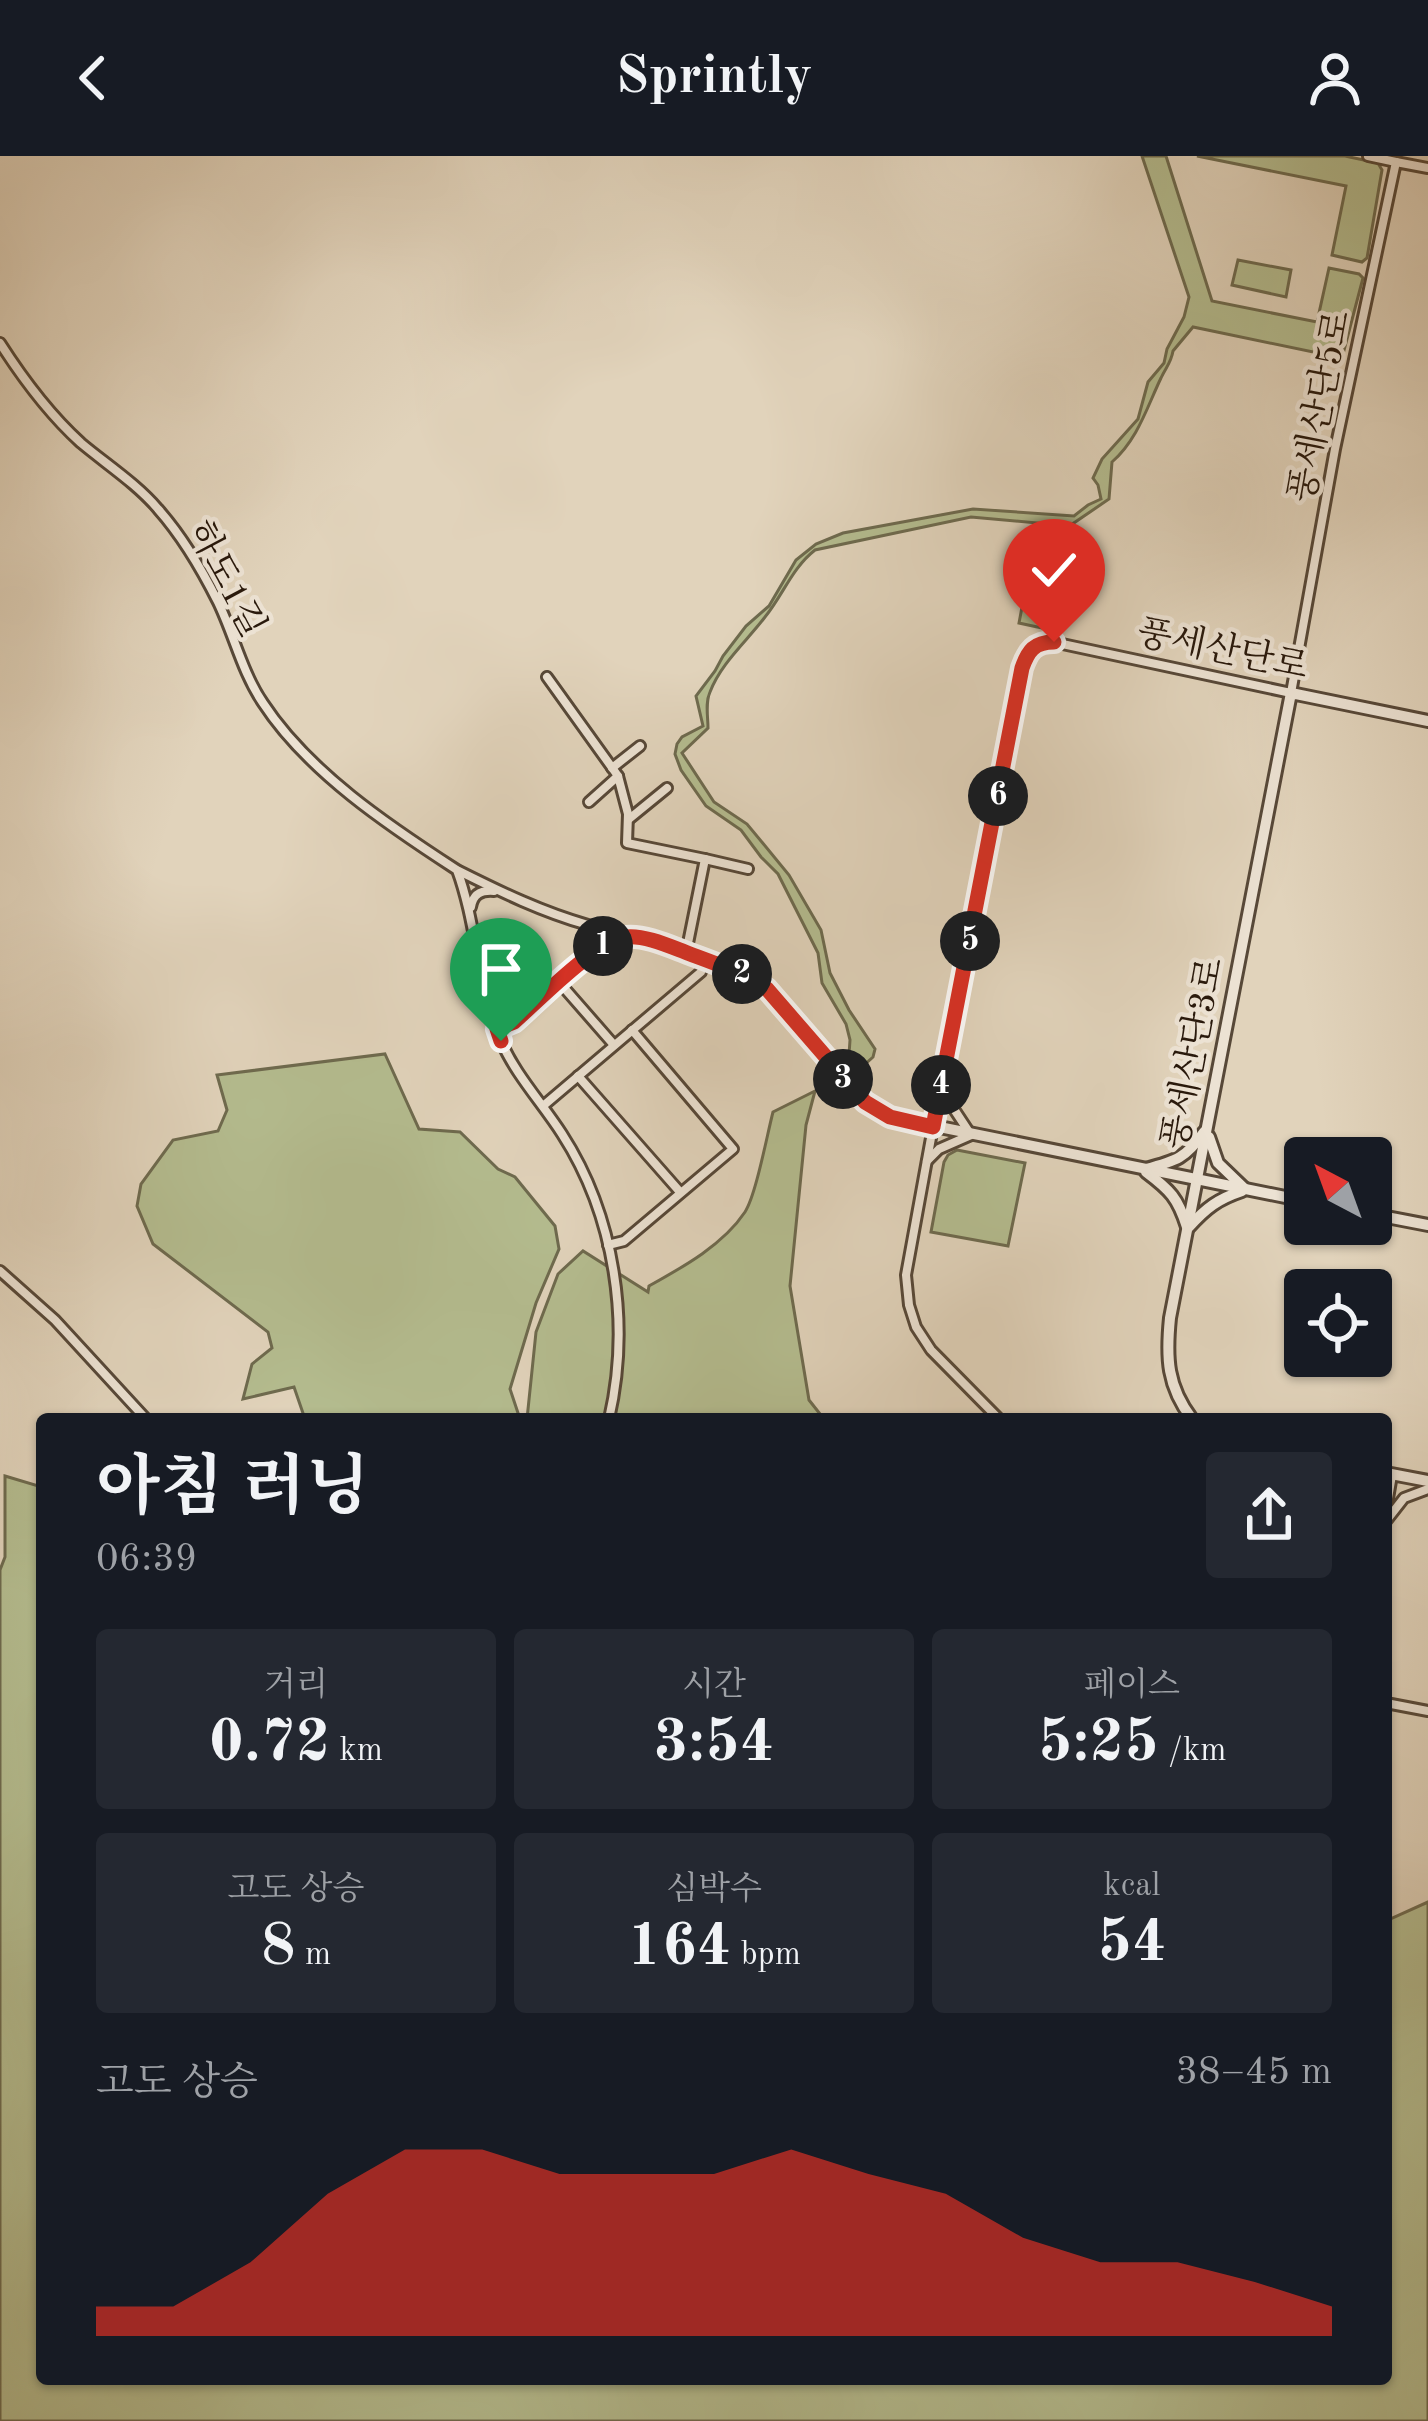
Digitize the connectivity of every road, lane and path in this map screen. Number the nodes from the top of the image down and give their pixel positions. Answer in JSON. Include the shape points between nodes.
{"nodes":[{"id":1,"x":1368,"y":156,"type":"edge"},
{"id":2,"x":1396,"y":162,"type":"junction"},
{"id":3,"x":1428,"y":168,"type":"edge"},
{"id":4,"x":0,"y":343,"type":"edge"},
{"id":5,"x":547,"y":676,"type":"dead end"},
{"id":6,"x":1291,"y":693,"type":"junction"},
{"id":7,"x":1428,"y":721,"type":"edge"},
{"id":8,"x":640,"y":746,"type":"dead end"},
{"id":9,"x":615,"y":772,"type":"junction"},
{"id":10,"x":667,"y":788,"type":"dead end"},
{"id":11,"x":589,"y":802,"type":"dead end"},
{"id":12,"x":628,"y":820,"type":"junction"},
{"id":13,"x":705,"y":859,"type":"junction"},
{"id":14,"x":748,"y":869,"type":"dead end"},
{"id":15,"x":457,"y":870,"type":"junction"},
{"id":16,"x":500,"y":891,"type":"junction"},
{"id":17,"x":470,"y":915,"type":"junction"},
{"id":18,"x":587,"y":925,"type":"junction"},
{"id":19,"x":627,"y":936,"type":"junction"},
{"id":20,"x":597,"y":950,"type":"junction"},
{"id":21,"x":686,"y":952,"type":"junction"},
{"id":22,"x":704,"y":959,"type":"junction"},
{"id":23,"x":559,"y":982,"type":"junction"},
{"id":24,"x":497,"y":1029,"type":"junction"},
{"id":25,"x":632,"y":1030,"type":"junction"},
{"id":26,"x":614,"y":1046,"type":"junction"},
{"id":27,"x":837,"y":1072,"type":"joint"},
{"id":28,"x":578,"y":1076,"type":"junction"},
{"id":29,"x":940,"y":1088,"type":"junction"},
{"id":30,"x":543,"y":1106,"type":"junction"},
{"id":31,"x":933,"y":1127,"type":"junction"},
{"id":32,"x":1207,"y":1128,"type":"junction"},
{"id":33,"x":971,"y":1135,"type":"junction"},
{"id":34,"x":926,"y":1162,"type":"junction"},
{"id":35,"x":1143,"y":1170,"type":"junction"},
{"id":36,"x":1197,"y":1181,"type":"junction"},
{"id":37,"x":1246,"y":1190,"type":"junction"},
{"id":38,"x":681,"y":1192,"type":"junction"},
{"id":39,"x":1284,"y":1197,"type":"edge"},
{"id":40,"x":1392,"y":1218,"type":"edge"},
{"id":41,"x":1428,"y":1225,"type":"edge"},
{"id":42,"x":1187,"y":1229,"type":"junction"},
{"id":43,"x":608,"y":1245,"type":"junction"},
{"id":44,"x":0,"y":1271,"type":"edge"},
{"id":45,"x":140,"y":1413,"type":"edge"},
{"id":46,"x":610,"y":1413,"type":"edge"},
{"id":47,"x":993,"y":1413,"type":"edge"},
{"id":48,"x":1188,"y":1413,"type":"edge"},
{"id":49,"x":1392,"y":1475,"type":"edge"},
{"id":50,"x":1428,"y":1485,"type":"edge"},
{"id":51,"x":1392,"y":1511,"type":"edge"},
{"id":52,"x":1392,"y":1704,"type":"edge"},
{"id":53,"x":1428,"y":1711,"type":"edge"}],
"edges":[{"from":1,"to":2,"type":"street"},
{"from":2,"to":3,"type":"street"},
{"from":2,"to":6,"type":"street","name":"풍세산단5로"},
{"from":4,"to":15,"type":"street","name":"하도1길","via":[[39,400],[156,506],[218,602],[262,702],[298,744],[396,831]]},
{"from":5,"to":9,"type":"street"},
{"from":6,"to":7,"type":"street","name":"풍세산단로"},
{"from":6,"to":29,"type":"street","name":"풍세산단로","via":[[1054,642],[1034,646],[1022,668]]},
{"from":6,"to":32,"type":"street","name":"풍세산단3로"},
{"from":8,"to":9,"type":"street"},
{"from":9,"to":11,"type":"street"},
{"from":9,"to":12,"type":"street"},
{"from":10,"to":12,"type":"street"},
{"from":12,"to":13,"type":"street","via":[[627,843]]},
{"from":13,"to":14,"type":"street"},
{"from":13,"to":21,"type":"street"},
{"from":15,"to":16,"type":"street","name":"하도1길"},
{"from":15,"to":17,"type":"street"},
{"from":16,"to":17,"type":"street","via":[[478,893]]},
{"from":16,"to":18,"type":"street","name":"하도1길"},
{"from":17,"to":24,"type":"street"},
{"from":18,"to":19,"type":"street","name":"하도1길"},
{"from":18,"to":20,"type":"street"},
{"from":19,"to":20,"type":"street"},
{"from":19,"to":21,"type":"street","name":"하도1길"},
{"from":20,"to":23,"type":"street"},
{"from":21,"to":22,"type":"street","name":"하도1길"},
{"from":22,"to":25,"type":"street"},
{"from":22,"to":27,"type":"street","name":"하도1길","via":[[767,989]]},
{"from":23,"to":24,"type":"street"},
{"from":23,"to":26,"type":"street"},
{"from":24,"to":30,"type":"street"},
{"from":25,"to":26,"type":"street"},
{"from":25,"to":38,"type":"street","via":[[733,1149]]},
{"from":26,"to":28,"type":"street"},
{"from":27,"to":31,"type":"street","via":[[890,1117]]},
{"from":28,"to":30,"type":"street"},
{"from":28,"to":38,"type":"street"},
{"from":29,"to":31,"type":"street","name":"풍세산단로"},
{"from":29,"to":33,"type":"street"},
{"from":30,"to":43,"type":"street","via":[[590,1183]]},
{"from":31,"to":33,"type":"street"},
{"from":31,"to":34,"type":"street","name":"풍세산단로"},
{"from":32,"to":35,"type":"street","via":[[1190,1153]]},
{"from":32,"to":36,"type":"street","name":"풍세산단3로"},
{"from":32,"to":37,"type":"street","via":[[1218,1163]]},
{"from":33,"to":34,"type":"street"},
{"from":33,"to":35,"type":"street"},
{"from":34,"to":47,"type":"street","name":"풍세산단로","via":[[906,1275],[909,1305],[931,1350]]},
{"from":35,"to":36,"type":"street"},
{"from":35,"to":42,"type":"street","via":[[1171,1191]]},
{"from":36,"to":37,"type":"street"},
{"from":36,"to":42,"type":"street","name":"풍세산단3로"},
{"from":37,"to":39,"type":"street"},
{"from":37,"to":42,"type":"street","via":[[1220,1198]]},
{"from":38,"to":43,"type":"street","via":[[624,1241]]},
{"from":40,"to":41,"type":"street"},
{"from":42,"to":48,"type":"street","name":"풍세산단3로","via":[[1166,1353]]},
{"from":43,"to":46,"type":"street","via":[[619,1339]]},
{"from":44,"to":45,"type":"street"},
{"from":49,"to":50,"type":"street"},
{"from":50,"to":51,"type":"street"},
{"from":52,"to":53,"type":"street"}]}
